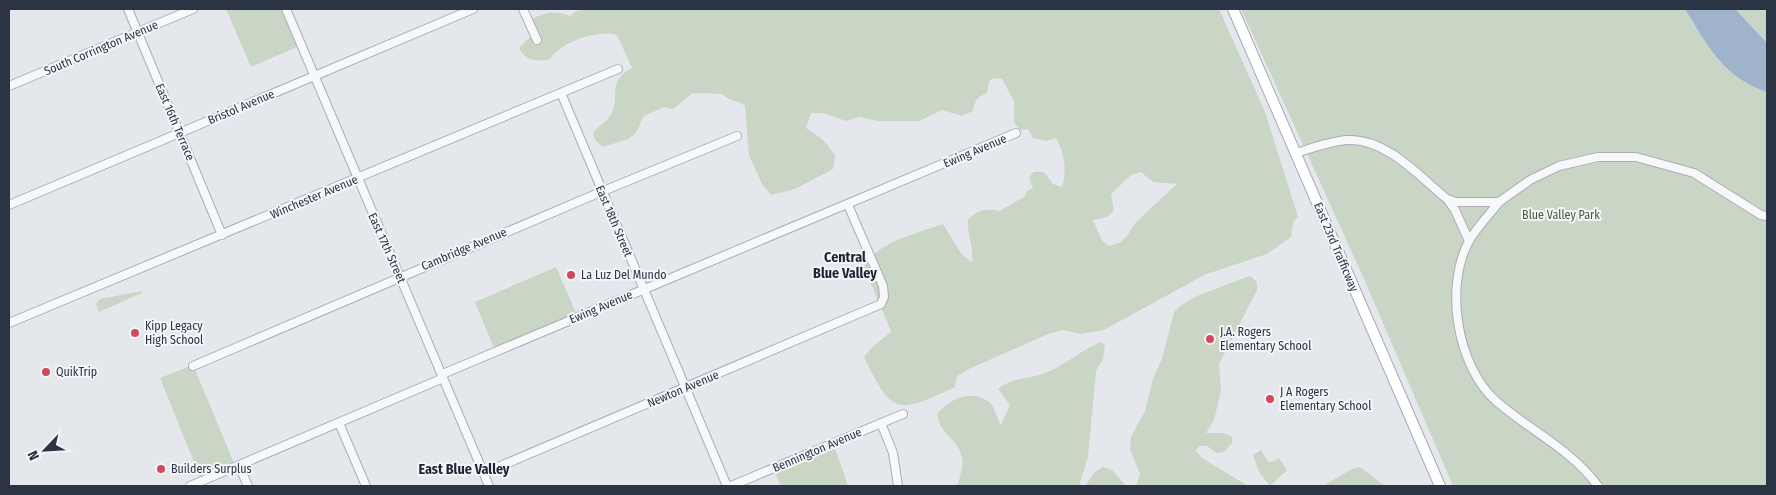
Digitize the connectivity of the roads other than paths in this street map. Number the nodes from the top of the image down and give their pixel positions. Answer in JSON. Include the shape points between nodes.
{"nodes":[{"id":1,"x":128,"y":9,"type":"edge"},
{"id":2,"x":193,"y":9,"type":"edge"},
{"id":3,"x":286,"y":9,"type":"edge"},
{"id":4,"x":473,"y":9,"type":"edge"},
{"id":5,"x":523,"y":9,"type":"edge"},
{"id":6,"x":1233,"y":9,"type":"edge"},
{"id":7,"x":138,"y":33,"type":"junction"},
{"id":8,"x":537,"y":40,"type":"dead end"},
{"id":9,"x":618,"y":68,"type":"dead end"},
{"id":10,"x":315,"y":76,"type":"junction"},
{"id":11,"x":9,"y":86,"type":"edge"},
{"id":12,"x":561,"y":93,"type":"junction"},
{"id":13,"x":180,"y":133,"type":"junction"},
{"id":14,"x":1016,"y":133,"type":"dead end"},
{"id":15,"x":737,"y":136,"type":"dead end"},
{"id":16,"x":1296,"y":153,"type":"junction"},
{"id":17,"x":357,"y":179,"type":"junction"},
{"id":18,"x":602,"y":191,"type":"junction"},
{"id":19,"x":1447,"y":199,"type":"junction"},
{"id":20,"x":1500,"y":202,"type":"junction"},
{"id":21,"x":9,"y":205,"type":"edge"},
{"id":22,"x":848,"y":205,"type":"junction"},
{"id":23,"x":1767,"y":216,"type":"edge"},
{"id":24,"x":222,"y":235,"type":"junction"},
{"id":25,"x":1469,"y":241,"type":"junction"},
{"id":26,"x":400,"y":277,"type":"junction"},
{"id":27,"x":643,"y":290,"type":"junction"},
{"id":28,"x":9,"y":323,"type":"edge"},
{"id":29,"x":193,"y":366,"type":"dead end"},
{"id":30,"x":443,"y":376,"type":"junction"},
{"id":31,"x":686,"y":388,"type":"junction"},
{"id":32,"x":903,"y":414,"type":"dead end"},
{"id":33,"x":339,"y":423,"type":"junction"},
{"id":34,"x":882,"y":423,"type":"junction"},
{"id":35,"x":240,"y":466,"type":"junction"},
{"id":36,"x":484,"y":473,"type":"junction"},
{"id":37,"x":190,"y":486,"type":"edge"},
{"id":38,"x":248,"y":486,"type":"edge"},
{"id":39,"x":366,"y":486,"type":"edge"},
{"id":40,"x":489,"y":486,"type":"edge"},
{"id":41,"x":727,"y":486,"type":"edge"},
{"id":42,"x":731,"y":486,"type":"edge"},
{"id":43,"x":898,"y":486,"type":"edge"},
{"id":44,"x":1440,"y":486,"type":"edge"},
{"id":45,"x":1598,"y":486,"type":"edge"}],
"edges":[{"from":1,"to":7,"type":"street","name":"East 16th Terrace"},
{"from":2,"to":7,"type":"street","name":"South Corrington Avenue"},
{"from":3,"to":10,"type":"street","name":"East 17th Street"},
{"from":4,"to":10,"type":"street","name":"Bristol Avenue"},
{"from":5,"to":8,"type":"street"},
{"from":6,"to":16,"type":"main road","name":"East 23rd Trafficway"},
{"from":7,"to":11,"type":"street","name":"South Corrington Avenue"},
{"from":7,"to":13,"type":"street","name":"East 16th Terrace"},
{"from":9,"to":12,"type":"street","name":"Winchester Avenue"},
{"from":10,"to":13,"type":"street","name":"Bristol Avenue"},
{"from":10,"to":17,"type":"street","name":"East 17th Street"},
{"from":12,"to":17,"type":"street","name":"Winchester Avenue"},
{"from":12,"to":18,"type":"street","name":"East 18th Street"},
{"from":13,"to":21,"type":"street","name":"Bristol Avenue"},
{"from":13,"to":24,"type":"street","name":"East 16th Terrace"},
{"from":14,"to":22,"type":"street","name":"Ewing Avenue"},
{"from":15,"to":18,"type":"street","name":"Cambridge Avenue"},
{"from":16,"to":19,"type":"street","via":[[1349,140],[1368,143],[1390,153]]},
{"from":16,"to":44,"type":"main road","name":"East 23rd Trafficway"},
{"from":17,"to":24,"type":"street","name":"Winchester Avenue"},
{"from":17,"to":26,"type":"street","name":"East 17th Street"},
{"from":18,"to":26,"type":"street","name":"Cambridge Avenue"},
{"from":18,"to":27,"type":"street","name":"East 18th Street"},
{"from":19,"to":20,"type":"street"},
{"from":19,"to":25,"type":"street"},
{"from":20,"to":23,"type":"street","via":[[1530,180],[1559,166],[1598,158],[1636,157],[1694,173]]},
{"from":20,"to":25,"type":"street"},
{"from":22,"to":27,"type":"street","name":"Ewing Avenue"},
{"from":22,"to":31,"type":"street","name":"Newton Avenue","via":[[883,286],[881,304]]},
{"from":24,"to":28,"type":"street","name":"Winchester Avenue"},
{"from":25,"to":45,"type":"street","via":[[1461,264],[1457,292],[1459,329],[1476,377],[1495,400],[1580,466]]},
{"from":26,"to":29,"type":"street","name":"Cambridge Avenue"},
{"from":26,"to":30,"type":"street","name":"East 17th Street"},
{"from":27,"to":30,"type":"street","name":"Ewing Avenue"},
{"from":27,"to":31,"type":"street","name":"East 18th Street"},
{"from":30,"to":33,"type":"street","name":"Ewing Avenue"},
{"from":30,"to":36,"type":"street","name":"East 17th Street"},
{"from":31,"to":36,"type":"street","name":"Newton Avenue"},
{"from":31,"to":41,"type":"street","name":"East 18th Street"},
{"from":32,"to":34,"type":"street","name":"Bennington Avenue"},
{"from":33,"to":35,"type":"street","name":"Ewing Avenue"},
{"from":33,"to":39,"type":"street"},
{"from":34,"to":42,"type":"street","name":"Bennington Avenue"},
{"from":34,"to":43,"type":"street","via":[[893,453]]},
{"from":35,"to":37,"type":"street","name":"Ewing Avenue"},
{"from":35,"to":38,"type":"street"},
{"from":36,"to":40,"type":"street","name":"East 17th Street"}]}
